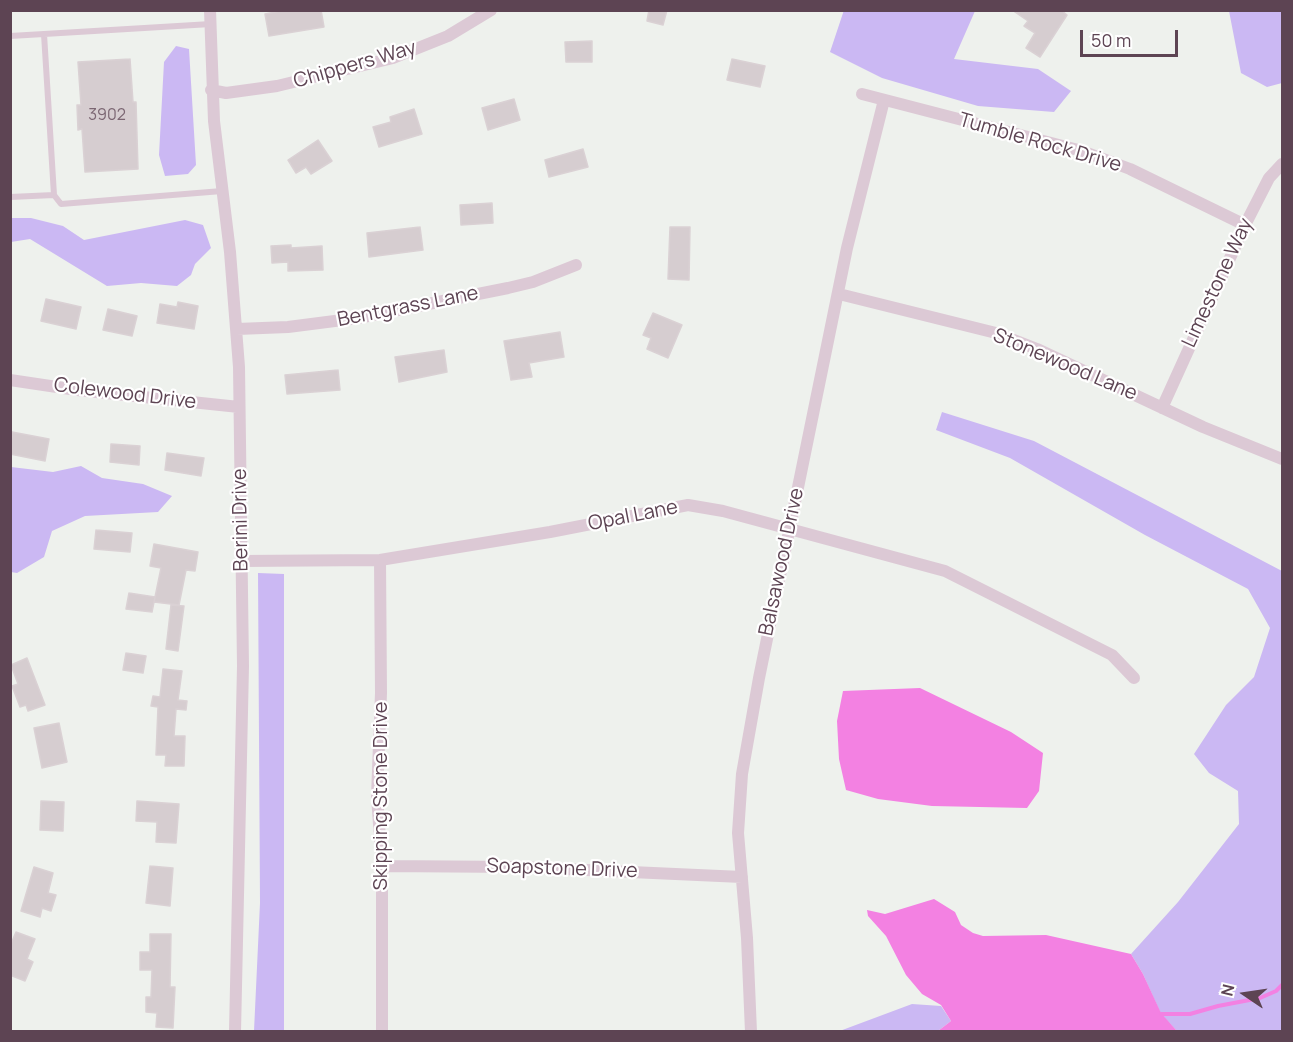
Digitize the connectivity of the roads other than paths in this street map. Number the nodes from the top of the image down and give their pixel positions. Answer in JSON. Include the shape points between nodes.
{"nodes":[{"id":1,"x":210,"y":10,"type":"edge"},
{"id":2,"x":491,"y":10,"type":"edge"},
{"id":3,"x":210,"y":24,"type":"junction"},
{"id":4,"x":44,"y":34,"type":"junction"},
{"id":5,"x":10,"y":36,"type":"edge"},
{"id":6,"x":212,"y":90,"type":"junction"},
{"id":7,"x":862,"y":94,"type":"dead end"},
{"id":8,"x":884,"y":100,"type":"junction"},
{"id":9,"x":1282,"y":164,"type":"edge"},
{"id":10,"x":222,"y":191,"type":"junction"},
{"id":11,"x":54,"y":195,"type":"junction"},
{"id":12,"x":10,"y":197,"type":"edge"},
{"id":13,"x":1245,"y":225,"type":"junction"},
{"id":14,"x":576,"y":265,"type":"dead end"},
{"id":15,"x":839,"y":294,"type":"junction"},
{"id":16,"x":237,"y":329,"type":"junction"},
{"id":17,"x":10,"y":380,"type":"edge"},
{"id":18,"x":239,"y":407,"type":"junction"},
{"id":19,"x":1162,"y":408,"type":"junction"},
{"id":20,"x":1282,"y":459,"type":"edge"},
{"id":21,"x":789,"y":529,"type":"junction"},
{"id":22,"x":380,"y":560,"type":"junction"},
{"id":23,"x":241,"y":561,"type":"junction"},
{"id":24,"x":1134,"y":678,"type":"dead end"},
{"id":25,"x":382,"y":866,"type":"junction"},
{"id":26,"x":742,"y":877,"type":"junction"},
{"id":27,"x":235,"y":1032,"type":"edge"},
{"id":28,"x":382,"y":1032,"type":"edge"},
{"id":29,"x":751,"y":1032,"type":"edge"}],
"edges":[{"from":1,"to":3,"type":"street","name":"Berini Drive"},
{"from":2,"to":6,"type":"street","name":"Chippers Way","via":[[448,36],[393,58],[277,86],[226,93]]},
{"from":3,"to":4,"type":"lane"},
{"from":3,"to":6,"type":"street","name":"Berini Drive"},
{"from":4,"to":5,"type":"lane"},
{"from":4,"to":11,"type":"lane"},
{"from":6,"to":10,"type":"street","name":"Berini Drive"},
{"from":7,"to":8,"type":"street","name":"Tumble Rock Drive"},
{"from":8,"to":13,"type":"street","name":"Tumble Rock Drive","via":[[1082,151],[1130,169]]},
{"from":8,"to":15,"type":"street","name":"Balsawood Drive"},
{"from":9,"to":13,"type":"street","name":"Limestone Way","via":[[1269,178]]},
{"from":10,"to":11,"type":"lane","via":[[61,204]]},
{"from":10,"to":16,"type":"street","name":"Berini Drive"},
{"from":11,"to":12,"type":"lane"},
{"from":13,"to":19,"type":"street","name":"Limestone Way"},
{"from":14,"to":16,"type":"street","name":"Bentgrass Lane","via":[[533,282],[357,318]]},
{"from":15,"to":19,"type":"street","name":"Stonewood Lane","via":[[996,333]]},
{"from":15,"to":21,"type":"street","name":"Balsawood Drive"},
{"from":16,"to":18,"type":"street","name":"Berini Drive"},
{"from":17,"to":18,"type":"street","name":"Colewood Drive"},
{"from":18,"to":23,"type":"street","name":"Berini Drive"},
{"from":19,"to":20,"type":"street","name":"Stonewood Lane"},
{"from":21,"to":22,"type":"street","name":"Opal Lane","via":[[688,506]]},
{"from":21,"to":24,"type":"street","name":"Opal Lane","via":[[945,572],[1112,655]]},
{"from":21,"to":26,"type":"street","name":"Balsawood Drive","via":[[742,774],[738,833]]},
{"from":22,"to":23,"type":"street","name":"Opal Lane"},
{"from":22,"to":25,"type":"street","name":"Skipping Stone Drive","via":[[377,796]]},
{"from":23,"to":27,"type":"street","name":"Berini Drive","via":[[242,725]]},
{"from":25,"to":26,"type":"street","name":"Soapstone Drive","via":[[520,867]]},
{"from":25,"to":28,"type":"street","name":"Skipping Stone Drive"},
{"from":26,"to":29,"type":"street","name":"Balsawood Drive"}]}
